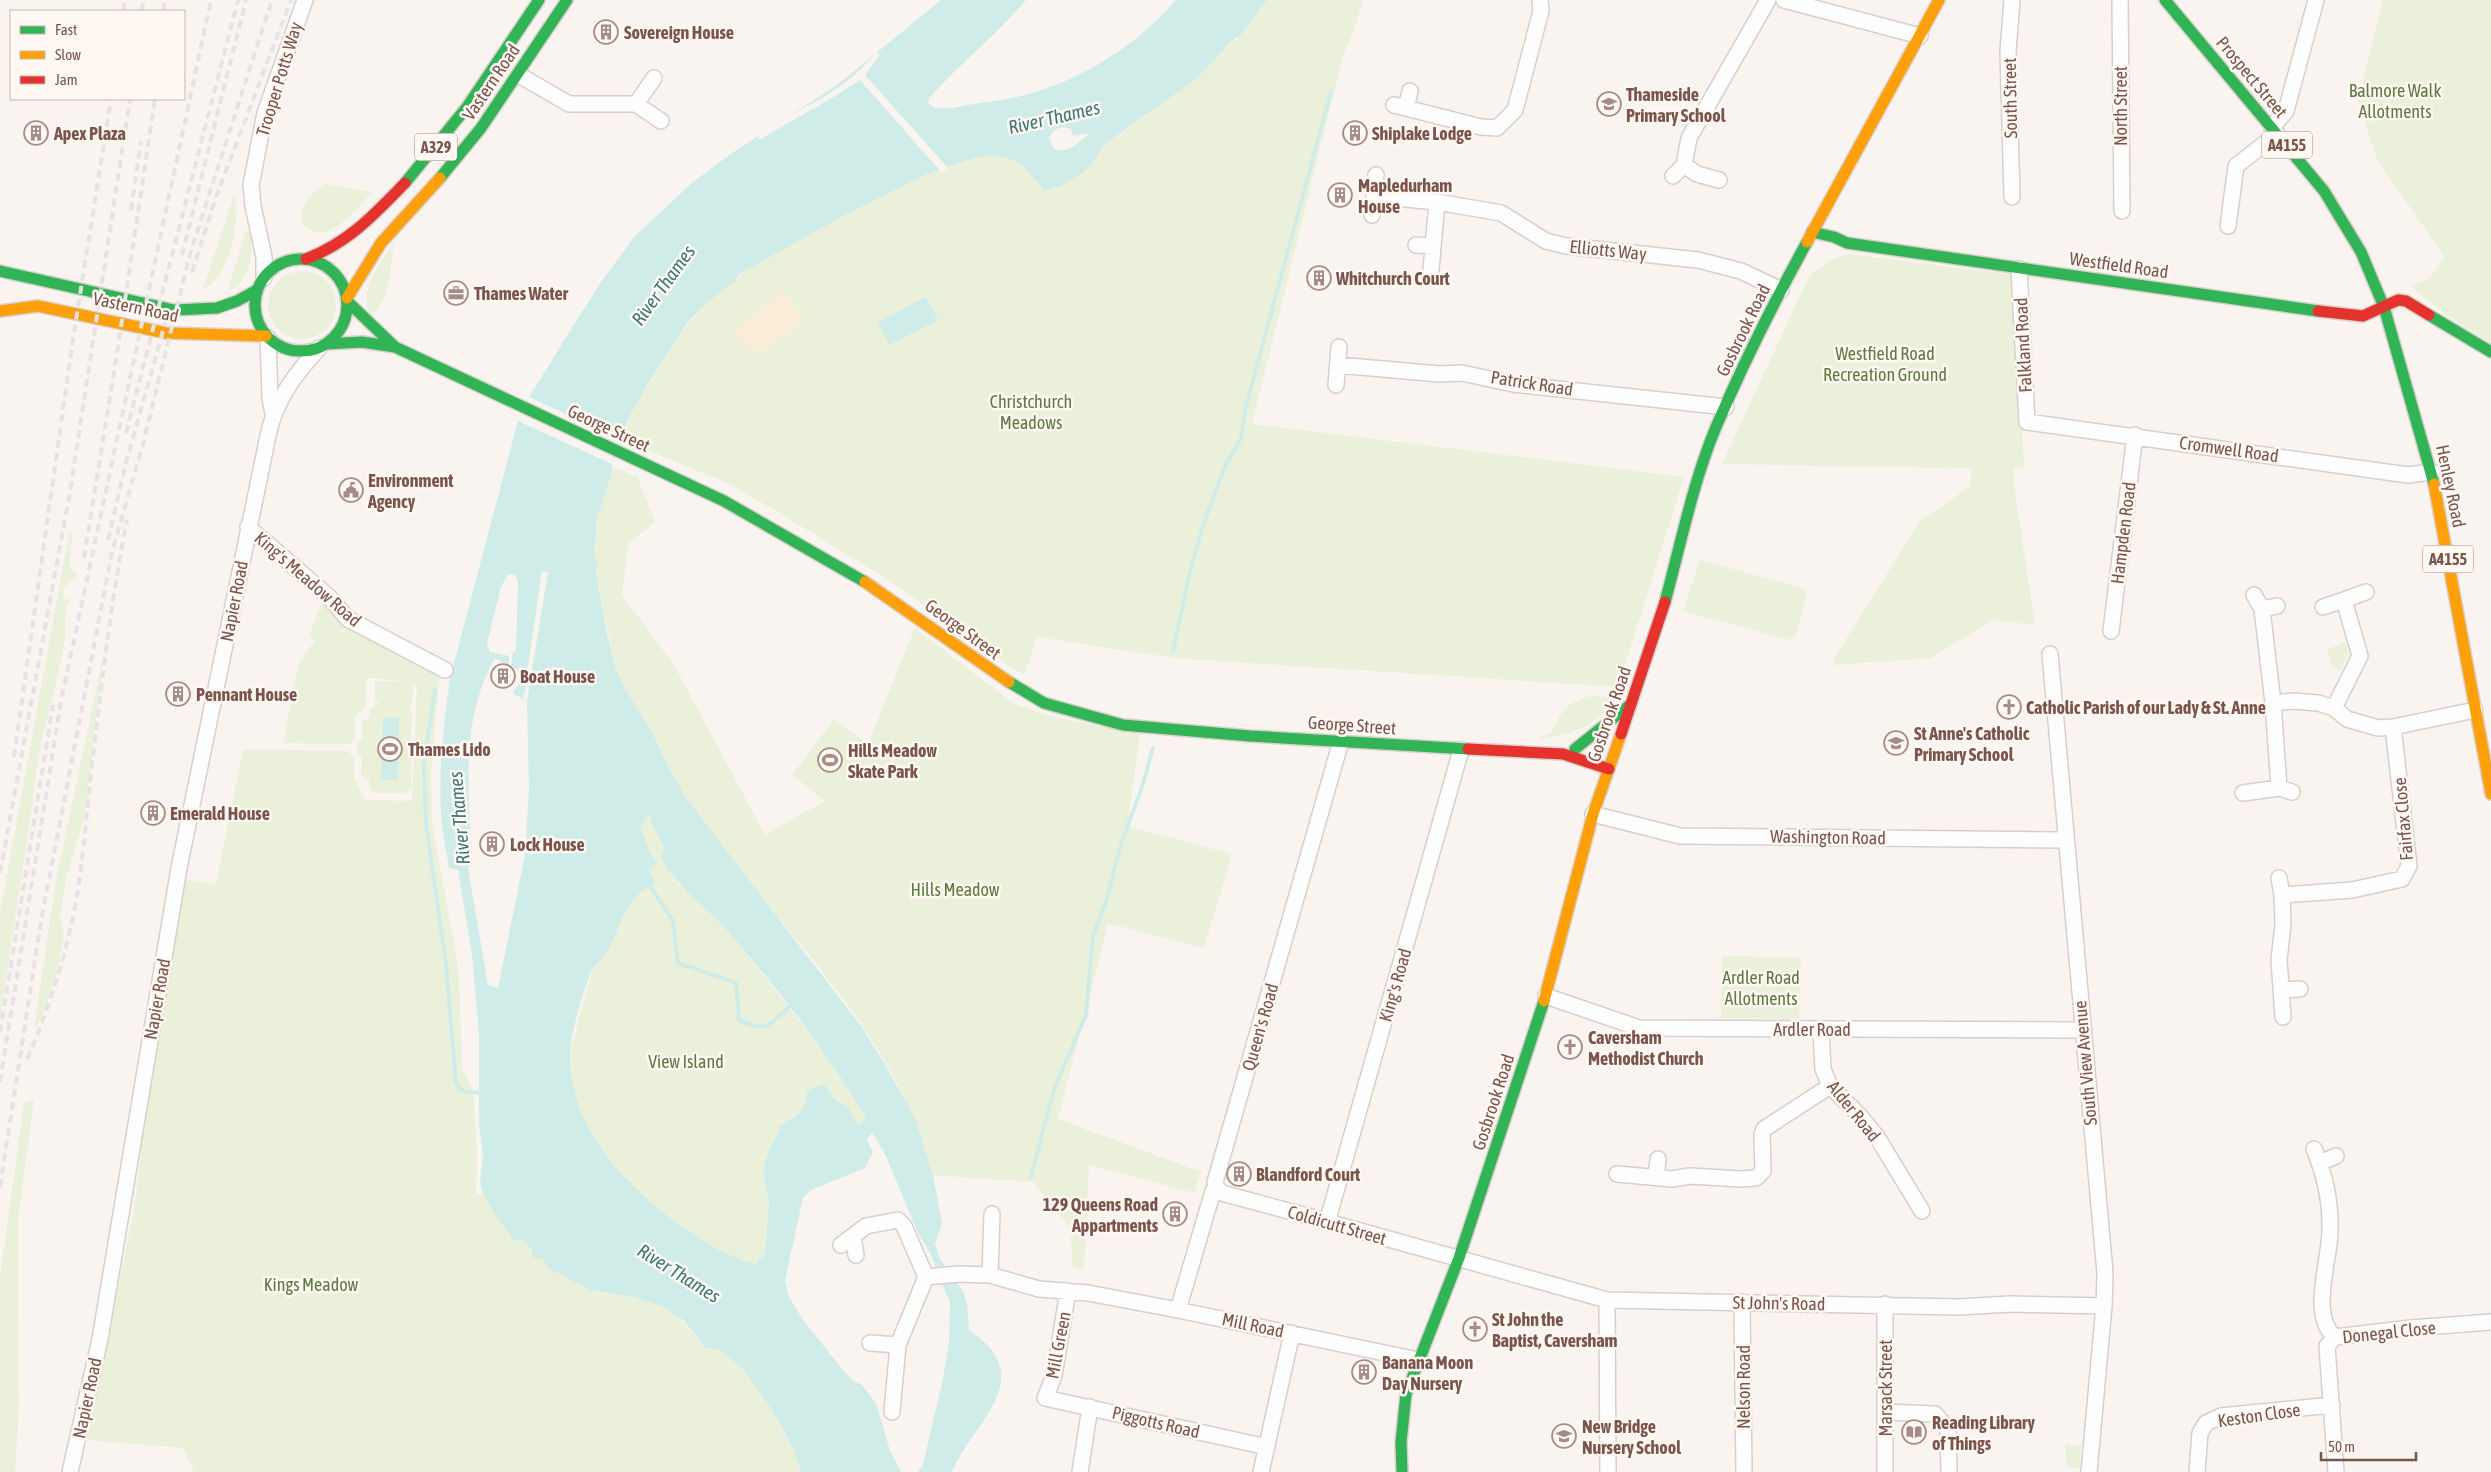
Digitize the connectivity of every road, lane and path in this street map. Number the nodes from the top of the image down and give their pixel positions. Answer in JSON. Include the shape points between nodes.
{"nodes":[{"id":1,"x":305,"y":0,"type":"edge"},
{"id":2,"x":539,"y":0,"type":"edge"},
{"id":3,"x":567,"y":0,"type":"edge"},
{"id":4,"x":1540,"y":0,"type":"edge"},
{"id":5,"x":1768,"y":0,"type":"edge"},
{"id":6,"x":1784,"y":0,"type":"edge"},
{"id":7,"x":1939,"y":0,"type":"edge"},
{"id":8,"x":2012,"y":0,"type":"edge"},
{"id":9,"x":2120,"y":0,"type":"edge"},
{"id":10,"x":2316,"y":0,"type":"edge"},
{"id":11,"x":2172,"y":3,"type":"edge"},
{"id":12,"x":1920,"y":36,"type":"junction"},
{"id":13,"x":519,"y":75,"type":"junction"},
{"id":14,"x":654,"y":78,"type":"dead end"},
{"id":15,"x":1410,"y":91,"type":"dead end"},
{"id":16,"x":636,"y":104,"type":"junction"},
{"id":17,"x":661,"y":121,"type":"dead end"},
{"id":18,"x":2274,"y":130,"type":"junction"},
{"id":19,"x":1376,"y":175,"type":"dead end"},
{"id":20,"x":1719,"y":180,"type":"dead end"},
{"id":21,"x":1374,"y":196,"type":"junction"},
{"id":22,"x":2012,"y":197,"type":"dead end"},
{"id":23,"x":1437,"y":202,"type":"junction"},
{"id":24,"x":2122,"y":211,"type":"dead end"},
{"id":25,"x":1372,"y":216,"type":"dead end"},
{"id":26,"x":2228,"y":226,"type":"dead end"},
{"id":27,"x":1812,"y":232,"type":"junction"},
{"id":28,"x":1847,"y":242,"type":"junction"},
{"id":29,"x":1416,"y":244,"type":"dead end"},
{"id":30,"x":1434,"y":246,"type":"junction"},
{"id":31,"x":1800,"y":255,"type":"junction"},
{"id":32,"x":306,"y":259,"type":"junction"},
{"id":33,"x":2019,"y":268,"type":"junction"},
{"id":34,"x":1431,"y":270,"type":"dead end"},
{"id":35,"x":0,"y":271,"type":"edge"},
{"id":36,"x":260,"y":284,"type":"junction"},
{"id":37,"x":1781,"y":290,"type":"junction"},
{"id":38,"x":347,"y":299,"type":"junction"},
{"id":39,"x":2384,"y":307,"type":"junction"},
{"id":40,"x":0,"y":311,"type":"edge"},
{"id":41,"x":267,"y":337,"type":"junction"},
{"id":42,"x":323,"y":346,"type":"junction"},
{"id":43,"x":395,"y":347,"type":"junction"},
{"id":44,"x":1339,"y":347,"type":"dead end"},
{"id":45,"x":2491,"y":352,"type":"edge"},
{"id":46,"x":1338,"y":365,"type":"junction"},
{"id":47,"x":1336,"y":385,"type":"dead end"},
{"id":48,"x":1726,"y":407,"type":"junction"},
{"id":49,"x":273,"y":414,"type":"junction"},
{"id":50,"x":2026,"y":422,"type":"joint"},
{"id":51,"x":2136,"y":436,"type":"junction"},
{"id":52,"x":2432,"y":472,"type":"junction"},
{"id":53,"x":248,"y":527,"type":"junction"},
{"id":54,"x":2366,"y":592,"type":"dead end"},
{"id":55,"x":2254,"y":595,"type":"dead end"},
{"id":56,"x":2344,"y":600,"type":"junction"},
{"id":57,"x":2323,"y":607,"type":"dead end"},
{"id":58,"x":2111,"y":631,"type":"dead end"},
{"id":59,"x":2050,"y":654,"type":"dead end"},
{"id":60,"x":445,"y":670,"type":"dead end"},
{"id":61,"x":2272,"y":703,"type":"junction"},
{"id":62,"x":1630,"y":704,"type":"junction"},
{"id":63,"x":2334,"y":708,"type":"junction"},
{"id":64,"x":2475,"y":710,"type":"junction"},
{"id":65,"x":2393,"y":727,"type":"junction"},
{"id":66,"x":1341,"y":742,"type":"junction"},
{"id":67,"x":1574,"y":749,"type":"junction"},
{"id":68,"x":1461,"y":750,"type":"junction"},
{"id":69,"x":1605,"y":750,"type":"junction"},
{"id":70,"x":1563,"y":754,"type":"junction"},
{"id":71,"x":1609,"y":769,"type":"junction"},
{"id":72,"x":2243,"y":793,"type":"dead end"},
{"id":73,"x":2491,"y":794,"type":"edge"},
{"id":74,"x":1593,"y":814,"type":"junction"},
{"id":75,"x":2065,"y":840,"type":"junction"},
{"id":76,"x":2279,"y":878,"type":"dead end"},
{"id":77,"x":2282,"y":896,"type":"junction"},
{"id":78,"x":2300,"y":989,"type":"dead end"},
{"id":79,"x":2281,"y":990,"type":"junction"},
{"id":80,"x":1546,"y":996,"type":"junction"},
{"id":81,"x":2283,"y":1017,"type":"dead end"},
{"id":82,"x":1821,"y":1030,"type":"junction"},
{"id":83,"x":2082,"y":1030,"type":"junction"},
{"id":84,"x":1830,"y":1086,"type":"junction"},
{"id":85,"x":2336,"y":1156,"type":"dead end"},
{"id":86,"x":1658,"y":1159,"type":"dead end"},
{"id":87,"x":1617,"y":1174,"type":"dead end"},
{"id":88,"x":1656,"y":1178,"type":"junction"},
{"id":89,"x":1217,"y":1188,"type":"junction"},
{"id":90,"x":1922,"y":1211,"type":"dead end"},
{"id":91,"x":992,"y":1214,"type":"dead end"},
{"id":92,"x":1328,"y":1219,"type":"junction"},
{"id":93,"x":856,"y":1255,"type":"dead end"},
{"id":94,"x":1459,"y":1258,"type":"junction"},
{"id":95,"x":990,"y":1275,"type":"junction"},
{"id":96,"x":930,"y":1277,"type":"junction"},
{"id":97,"x":1068,"y":1291,"type":"junction"},
{"id":98,"x":1607,"y":1300,"type":"junction"},
{"id":99,"x":1742,"y":1302,"type":"junction"},
{"id":100,"x":1885,"y":1304,"type":"junction"},
{"id":101,"x":2104,"y":1306,"type":"junction"},
{"id":102,"x":1178,"y":1310,"type":"junction"},
{"id":103,"x":2491,"y":1322,"type":"edge"},
{"id":104,"x":1292,"y":1333,"type":"junction"},
{"id":105,"x":2335,"y":1337,"type":"junction"},
{"id":106,"x":870,"y":1343,"type":"dead end"},
{"id":107,"x":898,"y":1345,"type":"junction"},
{"id":108,"x":1418,"y":1360,"type":"junction"},
{"id":109,"x":1045,"y":1398,"type":"joint"},
{"id":110,"x":2332,"y":1405,"type":"junction"},
{"id":111,"x":1090,"y":1407,"type":"junction"},
{"id":112,"x":892,"y":1412,"type":"dead end"},
{"id":113,"x":1885,"y":1412,"type":"junction"},
{"id":114,"x":1267,"y":1448,"type":"junction"},
{"id":115,"x":70,"y":1472,"type":"edge"},
{"id":116,"x":1080,"y":1472,"type":"edge"},
{"id":117,"x":1261,"y":1472,"type":"edge"},
{"id":118,"x":1402,"y":1472,"type":"edge"},
{"id":119,"x":1608,"y":1472,"type":"edge"},
{"id":120,"x":1744,"y":1472,"type":"edge"},
{"id":121,"x":1885,"y":1472,"type":"edge"},
{"id":122,"x":1949,"y":1472,"type":"edge"},
{"id":123,"x":2089,"y":1472,"type":"edge"},
{"id":124,"x":2197,"y":1472,"type":"edge"},
{"id":125,"x":2336,"y":1472,"type":"edge"}],
"edges":[{"from":1,"to":36,"type":"street","name":"Trooper Potts Way","via":[[265,113],[251,185],[252,206],[264,258]]},
{"from":2,"to":32,"type":"main road","name":"Vastern Road","number":"A329","via":[[492,73],[426,160],[346,238]]},
{"from":3,"to":13,"type":"main road","name":"Vastern Road","number":"A329"},
{"from":4,"to":15,"type":"street","via":[[1541,11],[1515,110],[1497,128],[1481,127],[1400,106]]},
{"from":5,"to":20,"type":"street","via":[[1690,138],[1679,170]]},
{"from":6,"to":12,"type":"street"},
{"from":7,"to":12,"type":"main road","name":"Gosbrook Road"},
{"from":8,"to":22,"type":"street","name":"South Street","via":[[2008,52]]},
{"from":9,"to":24,"type":"street","name":"North Street"},
{"from":10,"to":18,"type":"street","via":[[2286,111]]},
{"from":11,"to":18,"type":"main road","name":"Prospect Street","number":"A4155"},
{"from":12,"to":27,"type":"main road","name":"Gosbrook Road"},
{"from":13,"to":16,"type":"street","via":[[569,104]]},
{"from":13,"to":38,"type":"main road","name":"Vastern Road","number":"A329","via":[[447,171],[381,243]]},
{"from":14,"to":16,"type":"street"},
{"from":16,"to":17,"type":"street"},
{"from":18,"to":26,"type":"street","via":[[2236,166]]},
{"from":18,"to":39,"type":"main road","name":"Prospect Street","number":"A4155","via":[[2324,191],[2361,252]]},
{"from":19,"to":21,"type":"street"},
{"from":21,"to":23,"type":"street","name":"Elliotts Way"},
{"from":21,"to":25,"type":"street"},
{"from":23,"to":30,"type":"street"},
{"from":23,"to":37,"type":"street","name":"Elliotts Way","via":[[1501,213],[1546,241],[1698,260],[1740,271]]},
{"from":27,"to":28,"type":"main road","name":"Westfield Road"},
{"from":27,"to":31,"type":"main road","name":"Gosbrook Road"},
{"from":28,"to":31,"type":"main road","name":"Westfield Road"},
{"from":28,"to":33,"type":"main road","name":"Westfield Road"},
{"from":29,"to":30,"type":"street"},
{"from":30,"to":34,"type":"street"},
{"from":31,"to":37,"type":"main road","name":"Gosbrook Road"},
{"from":32,"to":36,"type":"main road","via":[[289,260],[277,266]]},
{"from":32,"to":38,"type":"main road","via":[[331,270],[340,281]]},
{"from":33,"to":39,"type":"main road","name":"Westfield Road","via":[[2340,314],[2363,316]]},
{"from":33,"to":50,"type":"street","name":"Falkland Road"},
{"from":35,"to":36,"type":"main road","name":"Vastern Road","via":[[188,311],[226,306],[242,300]]},
{"from":36,"to":41,"type":"main road","via":[[255,309]]},
{"from":37,"to":48,"type":"main road","name":"Gosbrook Road"},
{"from":38,"to":42,"type":"main road","via":[[347,315],[341,330]]},
{"from":38,"to":43,"type":"main road","name":"George Street"},
{"from":39,"to":45,"type":"main road","name":"Westfield Road","via":[[2398,300],[2412,303],[2462,337]]},
{"from":39,"to":52,"type":"main road","name":"Henley Road","number":"A4155"},
{"from":40,"to":41,"type":"main road","name":"Vastern Road","via":[[38,306],[166,333]]},
{"from":41,"to":42,"type":"main road","via":[[290,350],[309,351]]},
{"from":41,"to":49,"type":"street","name":"King's Meadow Road"},
{"from":42,"to":43,"type":"main road","name":"George Street","via":[[362,342]]},
{"from":42,"to":49,"type":"street","name":"King's Meadow Road","via":[[296,373]]},
{"from":43,"to":66,"type":"main road","name":"George Street","via":[[724,501],[884,593],[1000,678],[1044,703],[1123,726]]},
{"from":44,"to":46,"type":"street"},
{"from":46,"to":47,"type":"street"},
{"from":46,"to":48,"type":"street","name":"Patrick Road","via":[[1462,373],[1513,384]]},
{"from":48,"to":62,"type":"main road","name":"Gosbrook Road","via":[[1697,481],[1665,605]]},
{"from":49,"to":53,"type":"street","name":"King's Meadow Road"},
{"from":50,"to":51,"type":"street","name":"Cromwell Road"},
{"from":51,"to":52,"type":"street","name":"Cromwell Road","via":[[2408,474]]},
{"from":51,"to":58,"type":"street","name":"Hampden Road"},
{"from":52,"to":64,"type":"main road","name":"Henley Road","number":"A4155"},
{"from":53,"to":60,"type":"street","name":"King's Meadow Road","via":[[329,596],[348,619]]},
{"from":53,"to":115,"type":"street","name":"Napier Road","via":[[179,868],[100,1338]]},
{"from":54,"to":56,"type":"street"},
{"from":55,"to":61,"type":"street","via":[[2270,608]]},
{"from":56,"to":57,"type":"street"},
{"from":56,"to":63,"type":"street","via":[[2360,656]]},
{"from":59,"to":75,"type":"street","name":"South View Avenue"},
{"from":61,"to":63,"type":"street","via":[[2318,703]]},
{"from":61,"to":72,"type":"street","via":[[2286,790]]},
{"from":62,"to":67,"type":"main road"},
{"from":62,"to":69,"type":"main road","name":"Gosbrook Road"},
{"from":63,"to":65,"type":"street","via":[[2347,718],[2378,728]]},
{"from":64,"to":65,"type":"street"},
{"from":64,"to":73,"type":"main road","name":"Henley Road","number":"A4155"},
{"from":65,"to":77,"type":"street","name":"Fairfax Close","via":[[2409,866],[2402,878],[2352,890]]},
{"from":66,"to":68,"type":"main road","name":"George Street"},
{"from":66,"to":89,"type":"street","name":"Queen's Road","via":[[1215,1182]]},
{"from":67,"to":69,"type":"main road","name":"George Street"},
{"from":67,"to":70,"type":"main road","name":"George Street"},
{"from":68,"to":70,"type":"main road","name":"George Street"},
{"from":68,"to":92,"type":"street","name":"King's Road"},
{"from":69,"to":71,"type":"main road","name":"Gosbrook Road"},
{"from":70,"to":71,"type":"main road","name":"George Street"},
{"from":71,"to":74,"type":"main road","name":"Gosbrook Road"},
{"from":74,"to":75,"type":"street","name":"Washington Road","via":[[1680,836]]},
{"from":74,"to":80,"type":"main road","name":"Gosbrook Road"},
{"from":75,"to":83,"type":"street","name":"South View Avenue"},
{"from":76,"to":77,"type":"street"},
{"from":77,"to":79,"type":"street"},
{"from":78,"to":79,"type":"street"},
{"from":79,"to":81,"type":"street"},
{"from":80,"to":82,"type":"street","name":"Ardler Road","via":[[1639,1028]]},
{"from":80,"to":94,"type":"main road","name":"Gosbrook Road"},
{"from":82,"to":83,"type":"street","name":"Ardler Road"},
{"from":82,"to":84,"type":"street","name":"Alder Road","via":[[1824,1069]]},
{"from":83,"to":101,"type":"street","name":"South View Avenue","via":[[2105,1273]]},
{"from":84,"to":88,"type":"street","via":[[1764,1129],[1763,1171],[1756,1178]]},
{"from":84,"to":90,"type":"street","name":"Alder Road","via":[[1877,1137]]},
{"from":85,"to":105,"type":"street","via":[[2317,1156],[2329,1205],[2331,1232],[2323,1314],[2324,1324]]},
{"from":86,"to":88,"type":"street"},
{"from":87,"to":88,"type":"street"},
{"from":89,"to":92,"type":"street","name":"Coldicutt Street","via":[[1222,1193]]},
{"from":89,"to":102,"type":"street","name":"Queen's Road","via":[[1213,1191]]},
{"from":91,"to":95,"type":"street"},
{"from":92,"to":94,"type":"street","name":"Coldicutt Street","via":[[1334,1224]]},
{"from":93,"to":96,"type":"street","via":[[847,1240],[866,1226],[898,1220]]},
{"from":94,"to":98,"type":"street","name":"St John's Road"},
{"from":94,"to":108,"type":"main road","name":"Gosbrook Road"},
{"from":95,"to":96,"type":"street","name":"Mill Road"},
{"from":95,"to":97,"type":"street","name":"Mill Road","via":[[1039,1289]]},
{"from":96,"to":107,"type":"street"},
{"from":97,"to":102,"type":"street","name":"Mill Road"},
{"from":97,"to":109,"type":"street","name":"Mill Green","via":[[1054,1376]]},
{"from":98,"to":99,"type":"street","name":"St John's Road"},
{"from":98,"to":119,"type":"street"},
{"from":99,"to":100,"type":"street","name":"St John's Road"},
{"from":99,"to":120,"type":"street","name":"Nelson Road"},
{"from":100,"to":101,"type":"street","name":"St John's Road"},
{"from":100,"to":113,"type":"street","name":"Marsack Street"},
{"from":101,"to":123,"type":"street","name":"South View Avenue"},
{"from":102,"to":104,"type":"street","name":"Mill Road"},
{"from":103,"to":105,"type":"street","name":"Donegal Close"},
{"from":104,"to":108,"type":"street","name":"Mill Road"},
{"from":104,"to":114,"type":"street"},
{"from":105,"to":110,"type":"street","name":"Donegal Close","via":[[2327,1346]]},
{"from":106,"to":107,"type":"street"},
{"from":107,"to":112,"type":"street"},
{"from":108,"to":118,"type":"main road","name":"Gosbrook Road","via":[[1406,1394]]},
{"from":109,"to":111,"type":"street","name":"Piggotts Road"},
{"from":110,"to":124,"type":"street","name":"Keston Close","via":[[2221,1416],[2206,1423],[2200,1433]]},
{"from":110,"to":125,"type":"street","name":"Donegal Close"},
{"from":111,"to":114,"type":"street","name":"Piggotts Road"},
{"from":111,"to":116,"type":"street"},
{"from":113,"to":121,"type":"street","name":"Marsack Street"},
{"from":113,"to":122,"type":"street","via":[[1936,1414],[1948,1428]]},
{"from":114,"to":117,"type":"street"}]}
